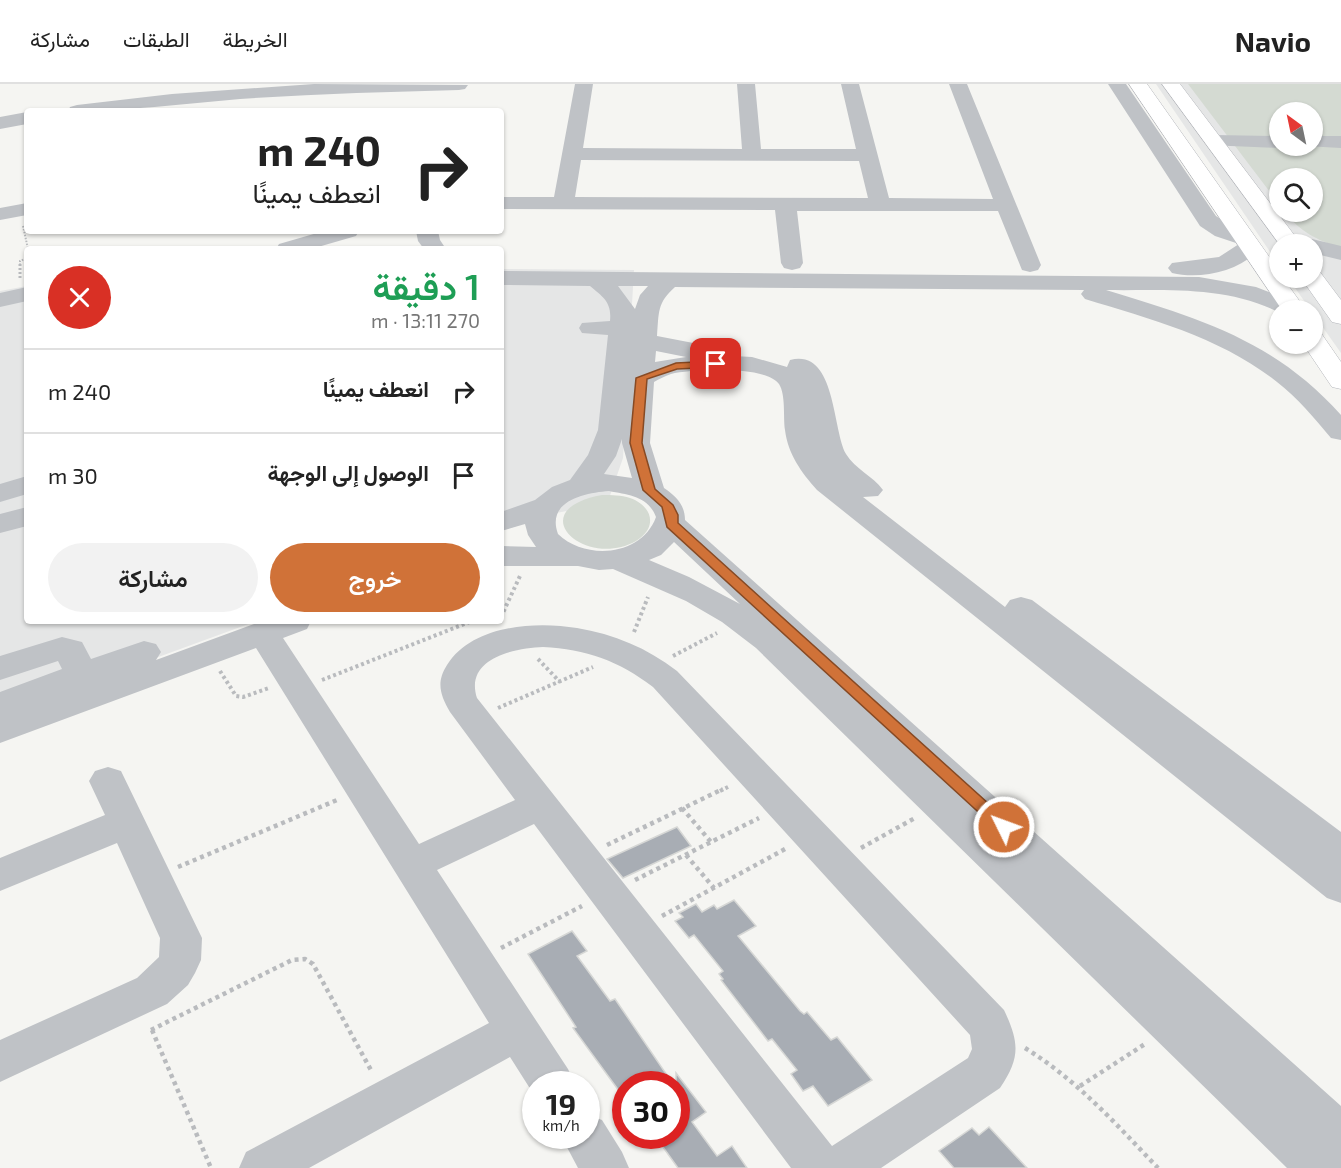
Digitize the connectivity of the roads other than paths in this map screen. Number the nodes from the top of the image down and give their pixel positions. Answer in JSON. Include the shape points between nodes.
{"nodes":[{"id":1,"x":477,"y":84,"type":"edge"},
{"id":2,"x":584,"y":84,"type":"edge"},
{"id":3,"x":746,"y":84,"type":"edge"},
{"id":4,"x":850,"y":84,"type":"edge"},
{"id":5,"x":958,"y":84,"type":"edge"},
{"id":6,"x":1117,"y":84,"type":"edge"},
{"id":7,"x":1138,"y":84,"type":"edge"},
{"id":8,"x":1171,"y":84,"type":"edge"},
{"id":9,"x":459,"y":93,"type":"edge"},
{"id":10,"x":316,"y":103,"type":"edge"},
{"id":11,"x":106,"y":108,"type":"edge"},
{"id":12,"x":152,"y":108,"type":"edge"},
{"id":13,"x":24,"y":119,"type":"edge"},
{"id":14,"x":0,"y":123,"type":"edge"},
{"id":15,"x":24,"y":126,"type":"edge"},
{"id":16,"x":0,"y":130,"type":"edge"},
{"id":17,"x":1214,"y":141,"type":"junction"},
{"id":18,"x":1269,"y":142,"type":"edge"},
{"id":19,"x":1323,"y":142,"type":"edge"},
{"id":20,"x":1341,"y":142,"type":"edge"},
{"id":21,"x":572,"y":154,"type":"junction"},
{"id":22,"x":752,"y":154,"type":"junction"},
{"id":23,"x":868,"y":155,"type":"junction"},
{"id":24,"x":1212,"y":190,"type":"junction"},
{"id":25,"x":1251,"y":191,"type":"junction"},
{"id":26,"x":504,"y":203,"type":"edge"},
{"id":27,"x":564,"y":203,"type":"junction"},
{"id":28,"x":786,"y":204,"type":"junction"},
{"id":29,"x":880,"y":204,"type":"junction"},
{"id":30,"x":1006,"y":205,"type":"junction"},
{"id":31,"x":24,"y":210,"type":"edge"},
{"id":32,"x":0,"y":214,"type":"edge"},
{"id":33,"x":338,"y":234,"type":"edge"},
{"id":34,"x":1282,"y":234,"type":"edge"},
{"id":35,"x":1248,"y":243,"type":"junction"},
{"id":36,"x":298,"y":246,"type":"edge"},
{"id":37,"x":1323,"y":248,"type":"edge"},
{"id":38,"x":1341,"y":253,"type":"edge"},
{"id":39,"x":504,"y":261,"type":"edge"},
{"id":40,"x":792,"y":263,"type":"junction"},
{"id":41,"x":1030,"y":265,"type":"junction"},
{"id":42,"x":721,"y":271,"type":"junction"},
{"id":43,"x":1157,"y":275,"type":"junction"},
{"id":44,"x":20,"y":278,"type":"edge"},
{"id":45,"x":504,"y":278,"type":"edge"},
{"id":46,"x":596,"y":279,"type":"junction"},
{"id":47,"x":669,"y":279,"type":"junction"},
{"id":48,"x":1057,"y":283,"type":"junction"},
{"id":49,"x":1322,"y":288,"type":"edge"},
{"id":50,"x":0,"y":300,"type":"edge"},
{"id":51,"x":1270,"y":300,"type":"edge"},
{"id":52,"x":1287,"y":300,"type":"edge"},
{"id":53,"x":1338,"y":305,"type":"edge"},
{"id":54,"x":591,"y":328,"type":"dead end"},
{"id":55,"x":634,"y":334,"type":"junction"},
{"id":56,"x":1323,"y":354,"type":"edge"},
{"id":57,"x":641,"y":378,"type":"junction"},
{"id":58,"x":1341,"y":381,"type":"edge"},
{"id":59,"x":1341,"y":432,"type":"edge"},
{"id":60,"x":580,"y":485,"type":"junction"},
{"id":61,"x":24,"y":486,"type":"edge"},
{"id":62,"x":650,"y":490,"type":"junction"},
{"id":63,"x":0,"y":494,"type":"edge"},
{"id":64,"x":546,"y":506,"type":"junction"},
{"id":65,"x":504,"y":521,"type":"edge"},
{"id":66,"x":672,"y":524,"type":"junction"},
{"id":67,"x":515,"y":556,"type":"edge"},
{"id":68,"x":574,"y":557,"type":"junction"},
{"id":69,"x":619,"y":560,"type":"junction"},
{"id":70,"x":263,"y":625,"type":"edge"},
{"id":71,"x":0,"y":668,"type":"edge"},
{"id":72,"x":82,"y":675,"type":"junction"},
{"id":73,"x":0,"y":705,"type":"edge"},
{"id":74,"x":0,"y":730,"type":"edge"},
{"id":75,"x":108,"y":781,"type":"dead end"},
{"id":76,"x":542,"y":804,"type":"junction"},
{"id":77,"x":128,"y":822,"type":"junction"},
{"id":78,"x":1341,"y":853,"type":"edge"},
{"id":79,"x":411,"y":865,"type":"junction"},
{"id":80,"x":0,"y":875,"type":"edge"},
{"id":81,"x":1341,"y":887,"type":"edge"},
{"id":82,"x":1113,"y":948,"type":"junction"},
{"id":83,"x":517,"y":1030,"type":"junction"},
{"id":84,"x":0,"y":1062,"type":"edge"},
{"id":85,"x":544,"y":1071,"type":"edge"},
{"id":86,"x":1341,"y":1137,"type":"edge"},
{"id":87,"x":593,"y":1149,"type":"edge"},
{"id":88,"x":263,"y":1168,"type":"edge"},
{"id":89,"x":605,"y":1168,"type":"edge"},
{"id":90,"x":820,"y":1168,"type":"edge"},
{"id":91,"x":840,"y":1168,"type":"edge"},
{"id":92,"x":1321,"y":1168,"type":"edge"}],
"edges":[{"from":1,"to":9,"type":"street"},
{"from":2,"to":21,"type":"street"},
{"from":3,"to":22,"type":"street"},
{"from":4,"to":23,"type":"street"},
{"from":5,"to":30,"type":"street"},
{"from":6,"to":35,"type":"street","via":[[1208,221]]},
{"from":7,"to":24,"type":"main road"},
{"from":8,"to":17,"type":"main road"},
{"from":9,"to":10,"type":"street"},
{"from":9,"to":11,"type":"street","via":[[270,90]]},
{"from":10,"to":12,"type":"street","via":[[226,100]]},
{"from":13,"to":14,"type":"street"},
{"from":15,"to":16,"type":"street"},
{"from":17,"to":18,"type":"street"},
{"from":17,"to":25,"type":"main road"},
{"from":19,"to":20,"type":"street"},
{"from":21,"to":22,"type":"street"},
{"from":21,"to":27,"type":"street"},
{"from":22,"to":23,"type":"street"},
{"from":23,"to":29,"type":"street"},
{"from":24,"to":25,"type":"main road"},
{"from":24,"to":35,"type":"main road"},
{"from":25,"to":34,"type":"main road"},
{"from":26,"to":27,"type":"street"},
{"from":27,"to":28,"type":"street"},
{"from":28,"to":29,"type":"street"},
{"from":28,"to":40,"type":"street"},
{"from":29,"to":30,"type":"street"},
{"from":30,"to":41,"type":"street"},
{"from":31,"to":32,"type":"street"},
{"from":33,"to":36,"type":"street"},
{"from":35,"to":43,"type":"street","via":[[1241,256],[1215,265]]},
{"from":35,"to":52,"type":"main road"},
{"from":37,"to":38,"type":"street"},
{"from":39,"to":42,"type":"street"},
{"from":40,"to":41,"type":"street"},
{"from":40,"to":42,"type":"street"},
{"from":41,"to":43,"type":"street"},
{"from":42,"to":47,"type":"street"},
{"from":42,"to":48,"type":"street"},
{"from":43,"to":48,"type":"street"},
{"from":43,"to":51,"type":"street","via":[[1230,288]]},
{"from":44,"to":50,"type":"street"},
{"from":45,"to":46,"type":"street"},
{"from":46,"to":47,"type":"street"},
{"from":46,"to":55,"type":"street","via":[[624,309]]},
{"from":47,"to":55,"type":"street","via":[[648,301]]},
{"from":48,"to":59,"type":"street","via":[[1205,330],[1246,351],[1280,372],[1314,401]]},
{"from":49,"to":53,"type":"main road"},
{"from":54,"to":55,"type":"street"},
{"from":55,"to":57,"type":"street"},
{"from":55,"to":60,"type":"street","via":[[612,430],[602,456]]},
{"from":55,"to":78,"type":"street","via":[[687,351],[783,358],[808,372],[815,382],[832,454],[858,482]]},
{"from":56,"to":58,"type":"main road"},
{"from":57,"to":62,"type":"street","via":[[636,443]]},
{"from":57,"to":81,"type":"street","via":[[676,366],[716,364],[758,365],[785,375],[795,392],[804,454],[827,484]]},
{"from":60,"to":62,"type":"street","via":[[624,483]]},
{"from":60,"to":64,"type":"street"},
{"from":61,"to":63,"type":"street"},
{"from":62,"to":66,"type":"street","via":[[667,505]]},
{"from":64,"to":65,"type":"street"},
{"from":64,"to":68,"type":"street","via":[[541,515],[543,535]]},
{"from":66,"to":69,"type":"street","via":[[655,547]]},
{"from":66,"to":82,"type":"street"},
{"from":67,"to":68,"type":"street"},
{"from":68,"to":69,"type":"street"},
{"from":69,"to":82,"type":"street","via":[[701,595],[768,640],[939,804]]},
{"from":70,"to":72,"type":"street"},
{"from":70,"to":74,"type":"street","via":[[209,653]]},
{"from":70,"to":79,"type":"street","via":[[295,684]]},
{"from":71,"to":72,"type":"street","via":[[62,648],[70,650]]},
{"from":72,"to":73,"type":"street"},
{"from":75,"to":77,"type":"street"},
{"from":76,"to":79,"type":"street"},
{"from":76,"to":90,"type":"street"},
{"from":76,"to":91,"type":"street","via":[[457,694],[463,666],[486,648],[520,638],[558,637],[594,643],[638,661],[665,679],[979,1012],[993,1035],[994,1055],[984,1073]]},
{"from":77,"to":80,"type":"street"},
{"from":77,"to":84,"type":"street","via":[[181,938],[180,960],[152,991],[145,1014]]},
{"from":79,"to":83,"type":"street"},
{"from":82,"to":86,"type":"street"},
{"from":82,"to":92,"type":"street","via":[[1172,1027]]},
{"from":83,"to":85,"type":"street"},
{"from":83,"to":88,"type":"street"},
{"from":87,"to":89,"type":"street"}]}
